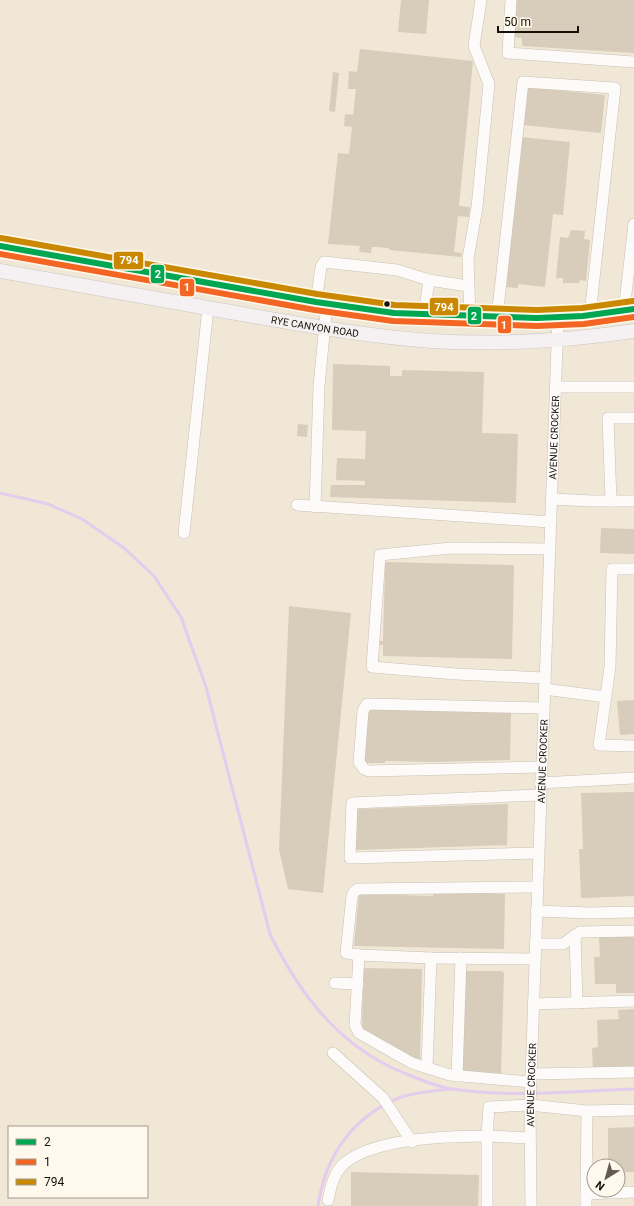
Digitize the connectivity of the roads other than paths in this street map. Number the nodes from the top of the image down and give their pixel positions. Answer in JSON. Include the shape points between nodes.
{"nodes":[{"id":1,"x":481,"y":0,"type":"edge"},
{"id":2,"x":511,"y":0,"type":"edge"},
{"id":3,"x":634,"y":62,"type":"edge"},
{"id":4,"x":634,"y":224,"type":"edge"},
{"id":5,"x":0,"y":246,"type":"edge"},
{"id":6,"x":0,"y":271,"type":"edge"},
{"id":7,"x":429,"y":280,"type":"junction"},
{"id":8,"x":468,"y":286,"type":"junction"},
{"id":9,"x":321,"y":303,"type":"junction"},
{"id":10,"x":208,"y":308,"type":"junction"},
{"id":11,"x":629,"y":310,"type":"edge"},
{"id":12,"x":424,"y":315,"type":"junction"},
{"id":13,"x":590,"y":315,"type":"junction"},
{"id":14,"x":470,"y":317,"type":"junction"},
{"id":15,"x":558,"y":317,"type":"junction"},
{"id":16,"x":497,"y":318,"type":"junction"},
{"id":17,"x":323,"y":328,"type":"junction"},
{"id":18,"x":634,"y":331,"type":"edge"},
{"id":19,"x":557,"y":340,"type":"junction"},
{"id":20,"x":555,"y":387,"type":"junction"},
{"id":21,"x":634,"y":387,"type":"edge"},
{"id":22,"x":634,"y":418,"type":"edge"},
{"id":23,"x":552,"y":499,"type":"junction"},
{"id":24,"x":611,"y":501,"type":"junction"},
{"id":25,"x":634,"y":501,"type":"edge"},
{"id":26,"x":297,"y":505,"type":"dead end"},
{"id":27,"x":315,"y":507,"type":"junction"},
{"id":28,"x":551,"y":522,"type":"junction"},
{"id":29,"x":184,"y":533,"type":"dead end"},
{"id":30,"x":550,"y":550,"type":"junction"},
{"id":31,"x":634,"y":569,"type":"edge"},
{"id":32,"x":544,"y":683,"type":"junction"},
{"id":33,"x":606,"y":698,"type":"junction"},
{"id":34,"x":543,"y":708,"type":"junction"},
{"id":35,"x":634,"y":746,"type":"edge"},
{"id":36,"x":541,"y":767,"type":"junction"},
{"id":37,"x":634,"y":778,"type":"edge"},
{"id":38,"x":540,"y":783,"type":"junction"},
{"id":39,"x":540,"y":795,"type":"junction"},
{"id":40,"x":538,"y":853,"type":"junction"},
{"id":41,"x":537,"y":887,"type":"junction"},
{"id":42,"x":536,"y":911,"type":"junction"},
{"id":43,"x":634,"y":912,"type":"edge"},
{"id":44,"x":634,"y":930,"type":"edge"},
{"id":45,"x":575,"y":935,"type":"junction"},
{"id":46,"x":535,"y":944,"type":"junction"},
{"id":47,"x":359,"y":955,"type":"junction"},
{"id":48,"x":431,"y":958,"type":"junction"},
{"id":49,"x":461,"y":958,"type":"junction"},
{"id":50,"x":535,"y":959,"type":"junction"},
{"id":51,"x":335,"y":983,"type":"dead end"},
{"id":52,"x":358,"y":984,"type":"junction"},
{"id":53,"x":634,"y":1001,"type":"edge"},
{"id":54,"x":577,"y":1003,"type":"junction"},
{"id":55,"x":533,"y":1004,"type":"junction"},
{"id":56,"x":334,"y":1053,"type":"dead end"},
{"id":57,"x":427,"y":1068,"type":"junction"},
{"id":58,"x":634,"y":1072,"type":"edge"},
{"id":59,"x":457,"y":1076,"type":"junction"},
{"id":60,"x":531,"y":1078,"type":"junction"},
{"id":61,"x":530,"y":1105,"type":"junction"},
{"id":62,"x":634,"y":1110,"type":"edge"},
{"id":63,"x":587,"y":1111,"type":"junction"},
{"id":64,"x":487,"y":1136,"type":"junction"},
{"id":65,"x":529,"y":1138,"type":"junction"},
{"id":66,"x":412,"y":1142,"type":"junction"},
{"id":67,"x":586,"y":1158,"type":"edge"},
{"id":68,"x":328,"y":1200,"type":"dead end"},
{"id":69,"x":487,"y":1206,"type":"edge"},
{"id":70,"x":531,"y":1206,"type":"edge"}],
"edges":[{"from":1,"to":8,"type":"street","via":[[474,46],[489,84],[477,207],[468,258]]},
{"from":2,"to":3,"type":"street","via":[[508,53]]},
{"from":4,"to":11,"type":"street"},
{"from":5,"to":9,"type":"main road"},
{"from":6,"to":10,"type":"main road","name":"RYE CANYON ROAD"},
{"from":7,"to":8,"type":"street"},
{"from":7,"to":9,"type":"street","via":[[397,270],[324,262],[321,267]]},
{"from":7,"to":12,"type":"street"},
{"from":8,"to":14,"type":"street"},
{"from":9,"to":12,"type":"main road"},
{"from":9,"to":17,"type":"street"},
{"from":10,"to":17,"type":"main road","name":"RYE CANYON ROAD"},
{"from":10,"to":29,"type":"street"},
{"from":11,"to":13,"type":"main road"},
{"from":12,"to":14,"type":"main road"},
{"from":13,"to":15,"type":"main road"},
{"from":13,"to":16,"type":"street","via":[[616,88],[523,82]]},
{"from":14,"to":16,"type":"main road"},
{"from":15,"to":16,"type":"main road"},
{"from":15,"to":19,"type":"street","name":"AVENUE CROCKER"},
{"from":17,"to":19,"type":"main road","name":"RYE CANYON ROAD","via":[[434,341]]},
{"from":17,"to":27,"type":"street"},
{"from":18,"to":19,"type":"main road","name":"RYE CANYON ROAD"},
{"from":19,"to":20,"type":"street","name":"AVENUE CROCKER"},
{"from":20,"to":21,"type":"street"},
{"from":20,"to":23,"type":"street","name":"AVENUE CROCKER"},
{"from":22,"to":24,"type":"street","via":[[608,418]]},
{"from":23,"to":24,"type":"street"},
{"from":23,"to":28,"type":"street","name":"AVENUE CROCKER"},
{"from":24,"to":25,"type":"street"},
{"from":26,"to":27,"type":"street"},
{"from":27,"to":28,"type":"street"},
{"from":28,"to":30,"type":"street","name":"AVENUE CROCKER"},
{"from":30,"to":32,"type":"street","name":"AVENUE CROCKER"},
{"from":30,"to":32,"type":"street","via":[[451,548],[380,555],[372,667]]},
{"from":31,"to":33,"type":"street","via":[[612,569],[610,667]]},
{"from":32,"to":33,"type":"street"},
{"from":32,"to":34,"type":"street","name":"AVENUE CROCKER"},
{"from":33,"to":35,"type":"street","via":[[599,745]]},
{"from":34,"to":36,"type":"street","name":"AVENUE CROCKER"},
{"from":34,"to":36,"type":"street","via":[[367,704],[363,711],[359,762],[364,769],[369,770]]},
{"from":36,"to":38,"type":"street","name":"AVENUE CROCKER"},
{"from":37,"to":38,"type":"street"},
{"from":38,"to":39,"type":"street","name":"AVENUE CROCKER"},
{"from":39,"to":40,"type":"street","name":"AVENUE CROCKER"},
{"from":39,"to":40,"type":"street","via":[[352,803],[350,858]]},
{"from":40,"to":41,"type":"street","name":"AVENUE CROCKER"},
{"from":41,"to":42,"type":"street","name":"AVENUE CROCKER"},
{"from":41,"to":47,"type":"street","via":[[358,889],[352,896],[346,953]]},
{"from":42,"to":43,"type":"street"},
{"from":42,"to":46,"type":"street","name":"AVENUE CROCKER"},
{"from":44,"to":45,"type":"street","via":[[580,932]]},
{"from":45,"to":46,"type":"street","via":[[563,944]]},
{"from":45,"to":54,"type":"street"},
{"from":46,"to":50,"type":"street","name":"AVENUE CROCKER"},
{"from":47,"to":48,"type":"street"},
{"from":47,"to":52,"type":"street"},
{"from":48,"to":49,"type":"street"},
{"from":48,"to":57,"type":"street"},
{"from":49,"to":50,"type":"street"},
{"from":49,"to":59,"type":"street"},
{"from":50,"to":55,"type":"street","name":"AVENUE CROCKER"},
{"from":51,"to":52,"type":"street"},
{"from":52,"to":57,"type":"street","via":[[355,1025],[359,1033],[412,1063]]},
{"from":53,"to":54,"type":"street"},
{"from":54,"to":55,"type":"street"},
{"from":55,"to":60,"type":"street","name":"AVENUE CROCKER"},
{"from":56,"to":66,"type":"street","via":[[388,1105]]},
{"from":57,"to":59,"type":"street"},
{"from":58,"to":60,"type":"street"},
{"from":59,"to":60,"type":"street"},
{"from":60,"to":61,"type":"street","name":"AVENUE CROCKER"},
{"from":61,"to":63,"type":"street"},
{"from":61,"to":64,"type":"street","via":[[489,1107]]},
{"from":61,"to":65,"type":"street","name":"AVENUE CROCKER"},
{"from":62,"to":63,"type":"street"},
{"from":63,"to":67,"type":"street"},
{"from":64,"to":65,"type":"street"},
{"from":64,"to":66,"type":"street","via":[[450,1136]]},
{"from":64,"to":69,"type":"street"},
{"from":65,"to":70,"type":"street","name":"AVENUE CROCKER"},
{"from":66,"to":68,"type":"street","via":[[383,1146],[345,1162],[332,1181]]}]}
